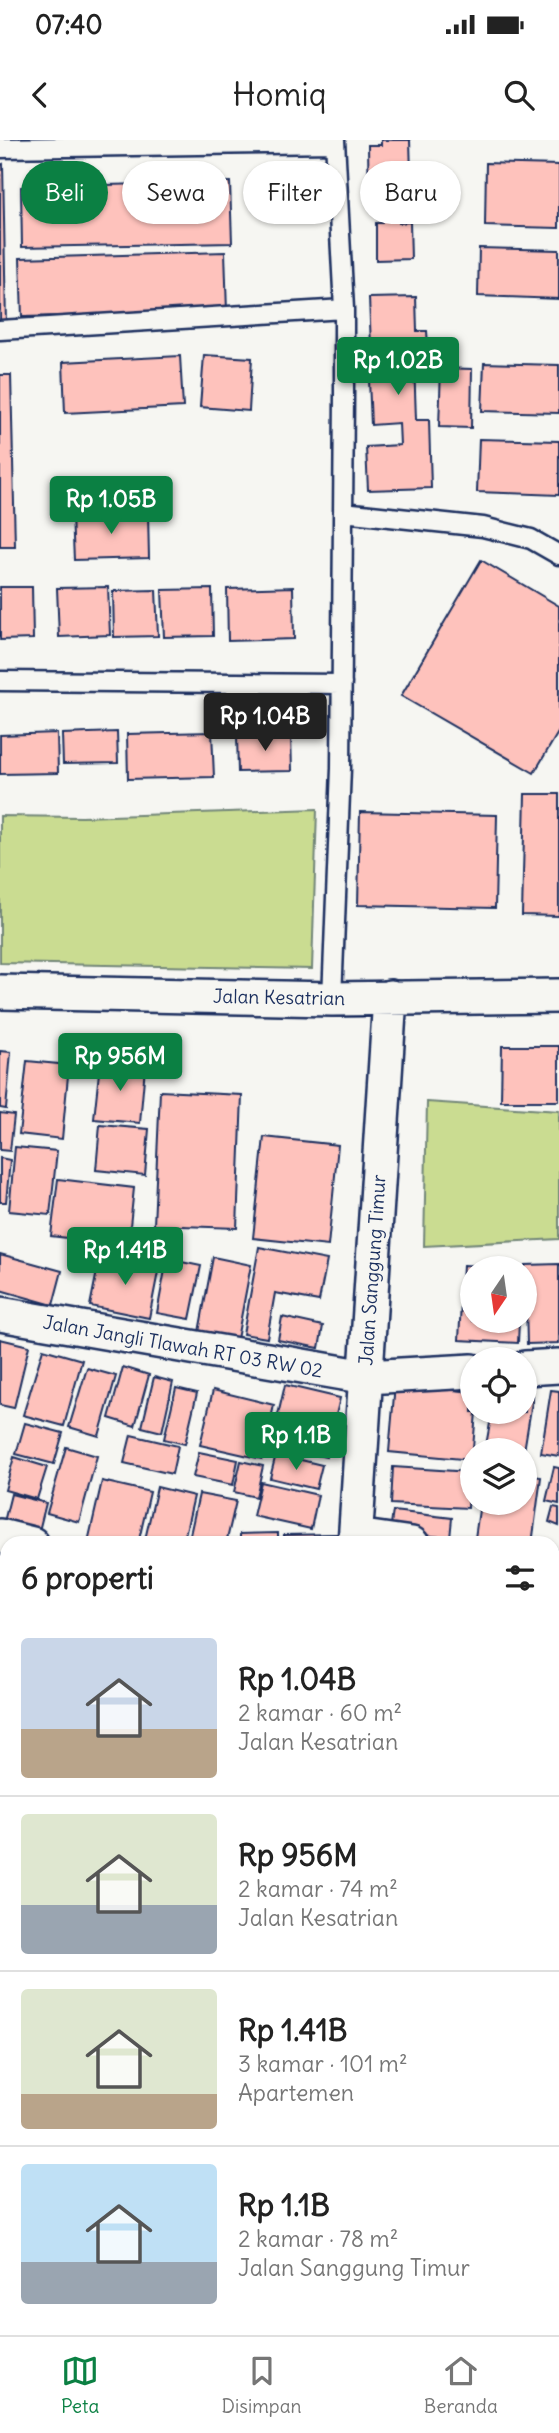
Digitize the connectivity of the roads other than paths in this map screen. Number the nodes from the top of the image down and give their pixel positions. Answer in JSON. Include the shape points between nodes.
{"nodes":[{"id":1,"x":335,"y":141,"type":"edge"},
{"id":2,"x":0,"y":148,"type":"edge"},
{"id":3,"x":344,"y":309,"type":"junction"},
{"id":4,"x":0,"y":330,"type":"edge"},
{"id":5,"x":342,"y":512,"type":"junction"},
{"id":6,"x":559,"y":555,"type":"edge"},
{"id":7,"x":0,"y":681,"type":"edge"},
{"id":8,"x":342,"y":684,"type":"junction"},
{"id":9,"x":0,"y":992,"type":"edge"},
{"id":10,"x":559,"y":996,"type":"edge"},
{"id":11,"x":390,"y":997,"type":"junction"},
{"id":12,"x":332,"y":999,"type":"junction"},
{"id":13,"x":0,"y":1314,"type":"edge"},
{"id":14,"x":559,"y":1366,"type":"edge"},
{"id":15,"x":537,"y":1367,"type":"edge"},
{"id":16,"x":460,"y":1372,"type":"edge"},
{"id":17,"x":366,"y":1377,"type":"junction"},
{"id":18,"x":355,"y":1536,"type":"edge"}],
"edges":[{"from":1,"to":2,"type":"lane"},
{"from":1,"to":3,"type":"lane"},
{"from":3,"to":4,"type":"lane"},
{"from":3,"to":5,"type":"lane"},
{"from":5,"to":6,"type":"lane","via":[[484,527],[531,539]]},
{"from":5,"to":8,"type":"lane"},
{"from":7,"to":8,"type":"lane"},
{"from":8,"to":12,"type":"lane"},
{"from":9,"to":12,"type":"street","name":"Jalan Kesatrian"},
{"from":10,"to":11,"type":"street","name":"Jalan Kesatrian"},
{"from":11,"to":12,"type":"street","name":"Jalan Kesatrian"},
{"from":11,"to":17,"type":"street","name":"Jalan Sanggung Timur"},
{"from":13,"to":17,"type":"street","name":"Jalan Jangli Tlawah RT 03 RW 02"},
{"from":14,"to":15,"type":"street"},
{"from":16,"to":17,"type":"street","name":"Jalan Jangli Tlawah RT 03 RW 02"},
{"from":17,"to":18,"type":"street","name":"Jalan Sanggung Timur"}]}
